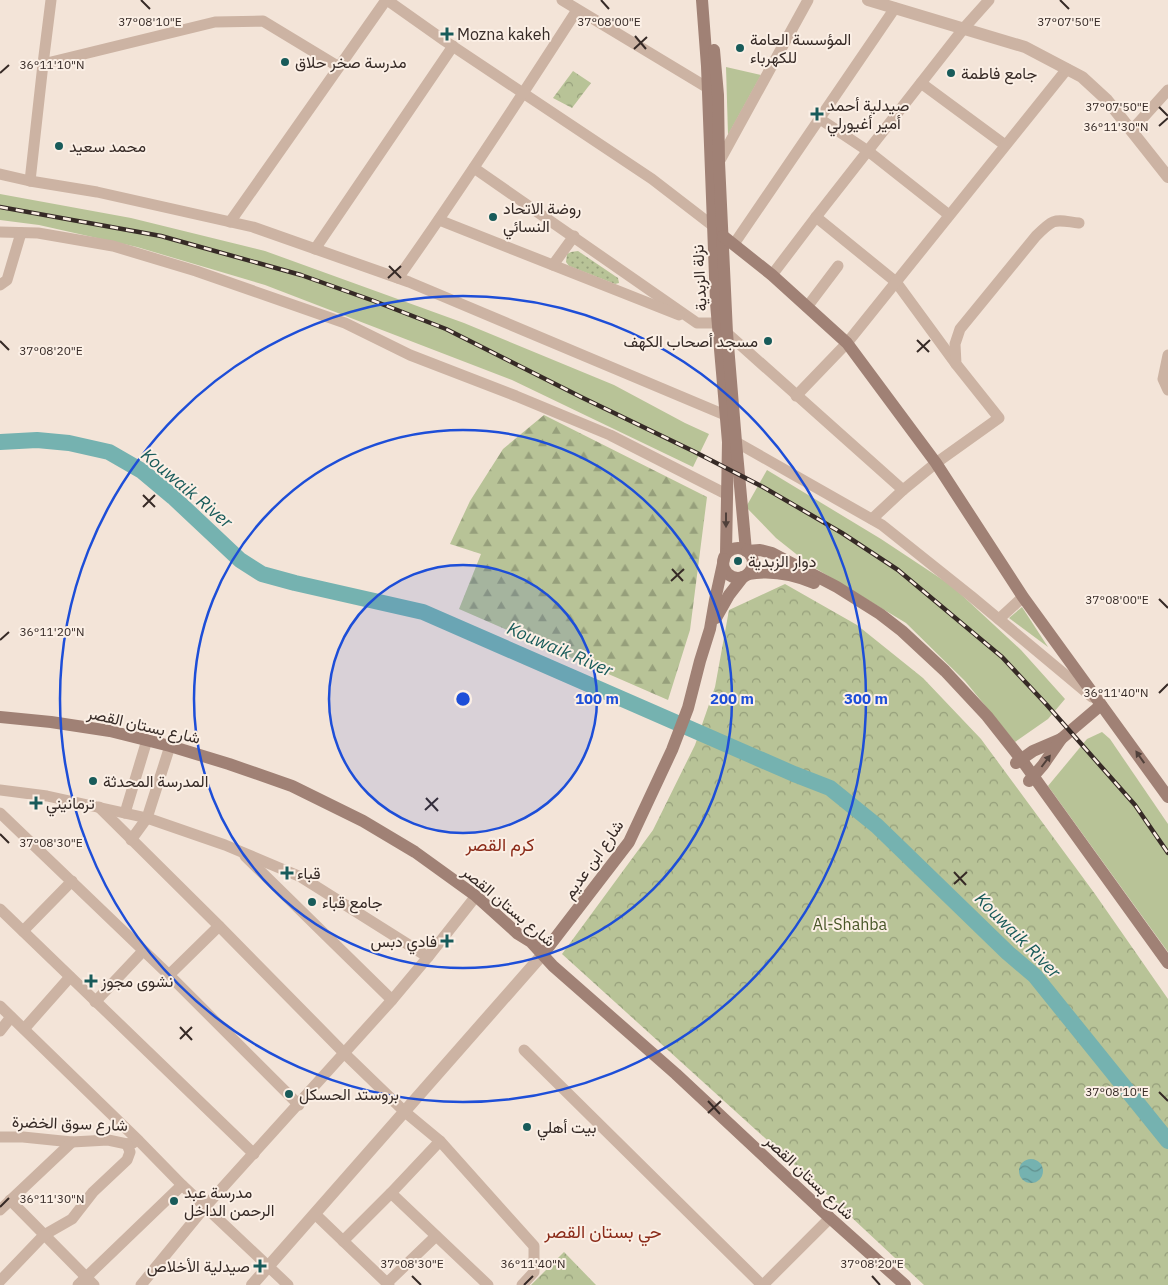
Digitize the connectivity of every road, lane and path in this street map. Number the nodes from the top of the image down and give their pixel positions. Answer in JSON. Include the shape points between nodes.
{"nodes":[{"id":1,"x":51,"y":0,"type":"edge"},
{"id":2,"x":386,"y":0,"type":"edge"},
{"id":3,"x":562,"y":0,"type":"edge"},
{"id":4,"x":702,"y":0,"type":"edge"},
{"id":5,"x":710,"y":0,"type":"edge"},
{"id":6,"x":808,"y":0,"type":"edge"},
{"id":7,"x":868,"y":0,"type":"edge"},
{"id":8,"x":989,"y":0,"type":"edge"},
{"id":9,"x":895,"y":8,"type":"junction"},
{"id":10,"x":577,"y":10,"type":"junction"},
{"id":11,"x":964,"y":28,"type":"junction"},
{"id":12,"x":454,"y":46,"type":"junction"},
{"id":13,"x":44,"y":64,"type":"junction"},
{"id":14,"x":339,"y":67,"type":"junction"},
{"id":15,"x":1067,"y":69,"type":"junction"},
{"id":16,"x":921,"y":84,"type":"junction"},
{"id":17,"x":708,"y":88,"type":"junction"},
{"id":18,"x":1168,"y":90,"type":"edge"},
{"id":19,"x":524,"y":93,"type":"junction"},
{"id":20,"x":820,"y":118,"type":"junction"},
{"id":21,"x":1131,"y":131,"type":"junction"},
{"id":22,"x":1006,"y":145,"type":"junction"},
{"id":23,"x":868,"y":151,"type":"junction"},
{"id":24,"x":720,"y":162,"type":"junction"},
{"id":25,"x":474,"y":168,"type":"junction"},
{"id":26,"x":0,"y":174,"type":"edge"},
{"id":27,"x":1168,"y":177,"type":"edge"},
{"id":28,"x":30,"y":181,"type":"junction"},
{"id":29,"x":949,"y":215,"type":"junction"},
{"id":30,"x":816,"y":218,"type":"junction"},
{"id":31,"x":439,"y":220,"type":"junction"},
{"id":32,"x":230,"y":222,"type":"junction"},
{"id":33,"x":1079,"y":223,"type":"dead end"},
{"id":34,"x":713,"y":226,"type":"junction"},
{"id":35,"x":0,"y":232,"type":"edge"},
{"id":36,"x":21,"y":232,"type":"junction"},
{"id":37,"x":574,"y":236,"type":"junction"},
{"id":38,"x":723,"y":236,"type":"junction"},
{"id":39,"x":734,"y":244,"type":"junction"},
{"id":40,"x":315,"y":249,"type":"junction"},
{"id":41,"x":553,"y":265,"type":"junction"},
{"id":42,"x":838,"y":266,"type":"dead end"},
{"id":43,"x":772,"y":275,"type":"junction"},
{"id":44,"x":398,"y":278,"type":"junction"},
{"id":45,"x":896,"y":282,"type":"junction"},
{"id":46,"x":0,"y":285,"type":"edge"},
{"id":47,"x":807,"y":308,"type":"junction"},
{"id":48,"x":697,"y":323,"type":"junction"},
{"id":49,"x":718,"y":323,"type":"junction"},
{"id":50,"x":727,"y":333,"type":"junction"},
{"id":51,"x":847,"y":344,"type":"junction"},
{"id":52,"x":1168,"y":355,"type":"edge"},
{"id":53,"x":956,"y":364,"type":"junction"},
{"id":54,"x":1168,"y":390,"type":"edge"},
{"id":55,"x":796,"y":396,"type":"junction"},
{"id":56,"x":725,"y":415,"type":"junction"},
{"id":57,"x":736,"y":442,"type":"junction"},
{"id":58,"x":936,"y":463,"type":"junction"},
{"id":59,"x":903,"y":490,"type":"junction"},
{"id":60,"x":726,"y":494,"type":"junction"},
{"id":61,"x":872,"y":519,"type":"junction"},
{"id":62,"x":747,"y":551,"type":"junction"},
{"id":63,"x":725,"y":556,"type":"junction"},
{"id":64,"x":746,"y":575,"type":"junction"},
{"id":65,"x":1023,"y":597,"type":"junction"},
{"id":66,"x":999,"y":619,"type":"junction"},
{"id":67,"x":710,"y":630,"type":"junction"},
{"id":68,"x":1101,"y":705,"type":"junction"},
{"id":69,"x":0,"y":717,"type":"edge"},
{"id":70,"x":1061,"y":739,"type":"junction"},
{"id":71,"x":147,"y":740,"type":"junction"},
{"id":72,"x":170,"y":746,"type":"junction"},
{"id":73,"x":1018,"y":761,"type":"junction"},
{"id":74,"x":1031,"y":779,"type":"junction"},
{"id":75,"x":0,"y":790,"type":"edge"},
{"id":76,"x":1168,"y":797,"type":"edge"},
{"id":77,"x":99,"y":807,"type":"junction"},
{"id":78,"x":0,"y":812,"type":"edge"},
{"id":79,"x":125,"y":812,"type":"junction"},
{"id":80,"x":148,"y":818,"type":"junction"},
{"id":81,"x":131,"y":840,"type":"junction"},
{"id":82,"x":239,"y":850,"type":"junction"},
{"id":83,"x":72,"y":881,"type":"junction"},
{"id":84,"x":476,"y":896,"type":"junction"},
{"id":85,"x":0,"y":909,"type":"edge"},
{"id":86,"x":219,"y":926,"type":"junction"},
{"id":87,"x":23,"y":932,"type":"junction"},
{"id":88,"x":143,"y":951,"type":"junction"},
{"id":89,"x":543,"y":954,"type":"junction"},
{"id":90,"x":428,"y":957,"type":"junction"},
{"id":91,"x":1168,"y":963,"type":"edge"},
{"id":92,"x":1168,"y":974,"type":"edge"},
{"id":93,"x":169,"y":975,"type":"junction"},
{"id":94,"x":70,"y":977,"type":"junction"},
{"id":95,"x":392,"y":1000,"type":"junction"},
{"id":96,"x":95,"y":1002,"type":"junction"},
{"id":97,"x":0,"y":1006,"type":"edge"},
{"id":98,"x":11,"y":1017,"type":"junction"},
{"id":99,"x":24,"y":1029,"type":"junction"},
{"id":100,"x":0,"y":1031,"type":"edge"},
{"id":101,"x":524,"y":1050,"type":"dead end"},
{"id":102,"x":344,"y":1054,"type":"junction"},
{"id":103,"x":298,"y":1105,"type":"junction"},
{"id":104,"x":406,"y":1112,"type":"junction"},
{"id":105,"x":0,"y":1137,"type":"edge"},
{"id":106,"x":140,"y":1141,"type":"junction"},
{"id":107,"x":440,"y":1141,"type":"junction"},
{"id":108,"x":72,"y":1142,"type":"junction"},
{"id":109,"x":127,"y":1144,"type":"junction"},
{"id":110,"x":254,"y":1154,"type":"junction"},
{"id":111,"x":182,"y":1185,"type":"junction"},
{"id":112,"x":391,"y":1194,"type":"junction"},
{"id":113,"x":10,"y":1200,"type":"junction"},
{"id":114,"x":205,"y":1207,"type":"junction"},
{"id":115,"x":0,"y":1210,"type":"edge"},
{"id":116,"x":316,"y":1214,"type":"junction"},
{"id":117,"x":830,"y":1218,"type":"junction"},
{"id":118,"x":44,"y":1235,"type":"junction"},
{"id":119,"x":436,"y":1236,"type":"junction"},
{"id":120,"x":344,"y":1241,"type":"junction"},
{"id":121,"x":268,"y":1267,"type":"junction"},
{"id":122,"x":0,"y":1281,"type":"edge"},
{"id":123,"x":82,"y":1281,"type":"edge"},
{"id":124,"x":388,"y":1284,"type":"edge"},
{"id":125,"x":94,"y":1285,"type":"edge"},
{"id":126,"x":141,"y":1285,"type":"edge"},
{"id":127,"x":252,"y":1285,"type":"edge"},
{"id":128,"x":288,"y":1285,"type":"edge"},
{"id":129,"x":488,"y":1285,"type":"edge"},
{"id":130,"x":522,"y":1285,"type":"edge"},
{"id":131,"x":762,"y":1285,"type":"edge"},
{"id":132,"x":905,"y":1285,"type":"edge"}],
"edges":[{"from":1,"to":13,"type":"street"},
{"from":2,"to":12,"type":"street"},
{"from":2,"to":14,"type":"street"},
{"from":3,"to":10,"type":"street"},
{"from":4,"to":17,"type":"main road","name":"نزلة الزبدية"},
{"from":5,"to":24,"type":"main road","name":"نزلة الزبدية"},
{"from":6,"to":24,"type":"street"},
{"from":7,"to":9,"type":"street"},
{"from":8,"to":11,"type":"street"},
{"from":9,"to":11,"type":"street"},
{"from":9,"to":20,"type":"street"},
{"from":10,"to":17,"type":"street"},
{"from":10,"to":19,"type":"street"},
{"from":11,"to":15,"type":"street","via":[[1026,46]]},
{"from":11,"to":16,"type":"street"},
{"from":12,"to":19,"type":"street"},
{"from":12,"to":40,"type":"street"},
{"from":13,"to":14,"type":"street","via":[[215,22],[263,21]]},
{"from":13,"to":28,"type":"street"},
{"from":14,"to":32,"type":"street"},
{"from":15,"to":21,"type":"street","via":[[1082,77],[1107,100]]},
{"from":15,"to":22,"type":"street"},
{"from":16,"to":22,"type":"street"},
{"from":16,"to":23,"type":"street"},
{"from":17,"to":34,"type":"main road","name":"نزلة الزبدية"},
{"from":18,"to":21,"type":"street"},
{"from":19,"to":25,"type":"street"},
{"from":19,"to":34,"type":"street","via":[[652,179]]},
{"from":20,"to":23,"type":"street"},
{"from":20,"to":39,"type":"street"},
{"from":21,"to":27,"type":"street"},
{"from":22,"to":29,"type":"street"},
{"from":23,"to":29,"type":"street"},
{"from":23,"to":30,"type":"street"},
{"from":24,"to":38,"type":"main road","name":"نزلة الزبدية"},
{"from":25,"to":31,"type":"street"},
{"from":25,"to":37,"type":"street"},
{"from":26,"to":28,"type":"street"},
{"from":28,"to":32,"type":"street","via":[[97,192]]},
{"from":29,"to":45,"type":"street"},
{"from":30,"to":43,"type":"street"},
{"from":30,"to":45,"type":"street"},
{"from":31,"to":41,"type":"street"},
{"from":31,"to":44,"type":"street"},
{"from":32,"to":40,"type":"street"},
{"from":33,"to":53,"type":"street","via":[[1056,220],[1036,236],[960,329],[955,344]]},
{"from":34,"to":49,"type":"main road","name":"نزلة الزبدية"},
{"from":35,"to":36,"type":"street"},
{"from":36,"to":46,"type":"street","via":[[7,280]]},
{"from":36,"to":60,"type":"street","via":[[113,246],[345,323],[410,355],[610,435]]},
{"from":37,"to":41,"type":"street"},
{"from":37,"to":48,"type":"street"},
{"from":38,"to":39,"type":"main road"},
{"from":38,"to":50,"type":"main road","name":"نزلة الزبدية"},
{"from":39,"to":43,"type":"main road"},
{"from":40,"to":44,"type":"street"},
{"from":41,"to":48,"type":"street"},
{"from":42,"to":47,"type":"street"},
{"from":43,"to":47,"type":"main road"},
{"from":44,"to":56,"type":"street"},
{"from":45,"to":51,"type":"street"},
{"from":45,"to":53,"type":"street"},
{"from":47,"to":51,"type":"main road"},
{"from":48,"to":49,"type":"street"},
{"from":49,"to":56,"type":"main road","name":"نزلة الزبدية"},
{"from":50,"to":55,"type":"street"},
{"from":50,"to":57,"type":"main road","name":"نزلة الزبدية"},
{"from":51,"to":55,"type":"street"},
{"from":51,"to":58,"type":"main road"},
{"from":52,"to":54,"type":"street","via":[[1163,379]]},
{"from":53,"to":58,"type":"street","via":[[999,418]]},
{"from":55,"to":59,"type":"street"},
{"from":56,"to":60,"type":"main road","name":"نزلة الزبدية","via":[[728,442]]},
{"from":57,"to":61,"type":"street"},
{"from":57,"to":62,"type":"main road","name":"نزلة الزبدية"},
{"from":58,"to":59,"type":"street"},
{"from":58,"to":65,"type":"main road"},
{"from":59,"to":61,"type":"street"},
{"from":60,"to":63,"type":"main road","name":"نزلة الزبدية","one_way":true},
{"from":61,"to":66,"type":"street"},
{"from":62,"to":63,"type":"main road","via":[[733,549]]},
{"from":62,"to":64,"type":"main road","via":[[753,562]]},
{"from":62,"to":73,"type":"main road","via":[[772,553],[880,614],[958,684],[987,716]]},
{"from":63,"to":64,"type":"main road","via":[[726,572],[734,577]]},
{"from":63,"to":67,"type":"main road","name":"نزلة الزبدية"},
{"from":64,"to":67,"type":"main road","via":[[723,604]]},
{"from":64,"to":73,"type":"main road","via":[[760,572],[797,576],[835,594],[877,622],[919,655],[960,694]]},
{"from":65,"to":66,"type":"street"},
{"from":65,"to":68,"type":"main road"},
{"from":66,"to":68,"type":"street"},
{"from":67,"to":89,"type":"main road","name":"شارع ابن عديم","via":[[688,708],[672,750],[629,842]]},
{"from":68,"to":70,"type":"main road"},
{"from":76,"to":68,"type":"main road","one_way":true},
{"from":69,"to":71,"type":"main road","name":"شارع بستان القصر","via":[[110,731]]},
{"from":70,"to":73,"type":"main road"},
{"from":74,"to":70,"type":"main road","one_way":true},
{"from":71,"to":72,"type":"main road","name":"شارع بستان القصر"},
{"from":71,"to":79,"type":"street"},
{"from":72,"to":80,"type":"street"},
{"from":72,"to":84,"type":"main road","name":"شارع بستان القصر","via":[[292,786],[323,801],[415,852]]},
{"from":73,"to":74,"type":"main road"},
{"from":74,"to":91,"type":"main road"},
{"from":74,"to":92,"type":"main road"},
{"from":75,"to":77,"type":"street"},
{"from":77,"to":79,"type":"street"},
{"from":77,"to":81,"type":"street"},
{"from":78,"to":83,"type":"street"},
{"from":79,"to":80,"type":"street"},
{"from":80,"to":81,"type":"street"},
{"from":80,"to":82,"type":"street"},
{"from":81,"to":86,"type":"street"},
{"from":82,"to":90,"type":"street","via":[[300,877]]},
{"from":82,"to":95,"type":"street"},
{"from":83,"to":87,"type":"street"},
{"from":83,"to":88,"type":"street"},
{"from":84,"to":89,"type":"main road","name":"شارع بستان القصر"},
{"from":84,"to":90,"type":"street"},
{"from":85,"to":87,"type":"street"},
{"from":86,"to":93,"type":"street"},
{"from":86,"to":102,"type":"street"},
{"from":87,"to":94,"type":"street"},
{"from":88,"to":93,"type":"street"},
{"from":88,"to":96,"type":"street"},
{"from":89,"to":104,"type":"street"},
{"from":89,"to":117,"type":"main road","name":"شارع بستان القصر"},
{"from":90,"to":95,"type":"street"},
{"from":93,"to":103,"type":"street"},
{"from":94,"to":96,"type":"street"},
{"from":94,"to":99,"type":"street"},
{"from":95,"to":102,"type":"street"},
{"from":96,"to":110,"type":"street"},
{"from":97,"to":98,"type":"street"},
{"from":98,"to":99,"type":"street"},
{"from":98,"to":100,"type":"street"},
{"from":99,"to":106,"type":"street"},
{"from":101,"to":131,"type":"street"},
{"from":102,"to":103,"type":"street"},
{"from":102,"to":104,"type":"street"},
{"from":103,"to":110,"type":"street"},
{"from":104,"to":107,"type":"street"},
{"from":104,"to":116,"type":"street"},
{"from":105,"to":108,"type":"street","name":"شارع سوق الخضرة"},
{"from":106,"to":109,"type":"street","name":"شارع سوق الخضرة"},
{"from":106,"to":111,"type":"street"},
{"from":107,"to":112,"type":"street"},
{"from":107,"to":130,"type":"street","via":[[534,1246],[534,1272]]},
{"from":108,"to":109,"type":"street","name":"شارع سوق الخضرة","via":[[108,1140]]},
{"from":108,"to":113,"type":"street"},
{"from":109,"to":118,"type":"street","via":[[130,1152],[127,1160],[93,1192],[72,1219]]},
{"from":110,"to":114,"type":"street"},
{"from":111,"to":114,"type":"street"},
{"from":111,"to":123,"type":"street"},
{"from":112,"to":119,"type":"street"},
{"from":112,"to":120,"type":"street"},
{"from":113,"to":115,"type":"street"},
{"from":113,"to":118,"type":"street"},
{"from":114,"to":121,"type":"street"},
{"from":114,"to":126,"type":"street"},
{"from":116,"to":120,"type":"street"},
{"from":116,"to":121,"type":"street"},
{"from":117,"to":131,"type":"street"},
{"from":117,"to":132,"type":"main road","name":"شارع بستان القصر"},
{"from":118,"to":122,"type":"street"},
{"from":118,"to":123,"type":"street"},
{"from":119,"to":124,"type":"street"},
{"from":119,"to":129,"type":"street"},
{"from":120,"to":124,"type":"street"},
{"from":121,"to":127,"type":"street"},
{"from":121,"to":128,"type":"street"},
{"from":123,"to":125,"type":"street"}]}
